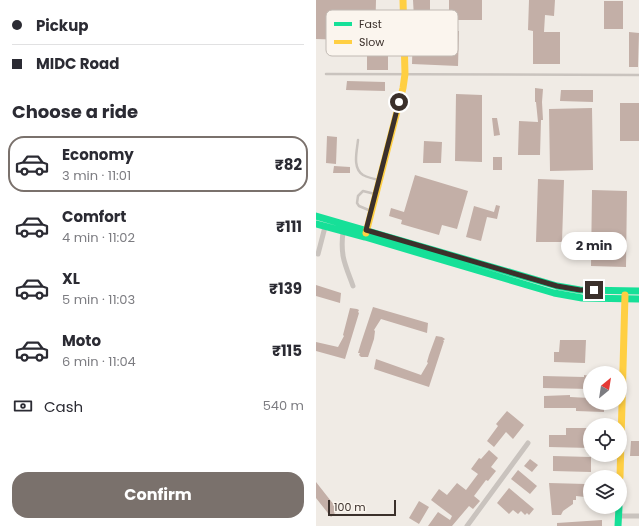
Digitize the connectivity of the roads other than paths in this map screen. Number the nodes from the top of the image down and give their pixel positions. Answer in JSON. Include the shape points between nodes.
{"nodes":[{"id":1,"x":403,"y":0,"type":"edge"},
{"id":2,"x":403,"y":10,"type":"edge"},
{"id":3,"x":404,"y":56,"type":"edge"},
{"id":4,"x":326,"y":74,"type":"dead end"},
{"id":5,"x":404,"y":74,"type":"junction"},
{"id":6,"x":639,"y":75,"type":"edge"},
{"id":7,"x":358,"y":140,"type":"dead end"},
{"id":8,"x":379,"y":180,"type":"junction"},
{"id":9,"x":375,"y":194,"type":"junction"},
{"id":10,"x":371,"y":211,"type":"junction"},
{"id":11,"x":316,"y":216,"type":"edge"},
{"id":12,"x":316,"y":224,"type":"edge"},
{"id":13,"x":325,"y":227,"type":"junction"},
{"id":14,"x":366,"y":230,"type":"junction"},
{"id":15,"x":343,"y":232,"type":"junction"},
{"id":16,"x":364,"y":237,"type":"junction"},
{"id":17,"x":318,"y":254,"type":"dead end"},
{"id":18,"x":353,"y":286,"type":"dead end"},
{"id":19,"x":625,"y":290,"type":"junction"},
{"id":20,"x":639,"y":290,"type":"edge"},
{"id":21,"x":625,"y":299,"type":"junction"},
{"id":22,"x":639,"y":299,"type":"edge"},
{"id":23,"x":528,"y":443,"type":"dead end"},
{"id":24,"x":620,"y":470,"type":"edge"},
{"id":25,"x":618,"y":516,"type":"joint"},
{"id":26,"x":639,"y":516,"type":"edge"},
{"id":27,"x":467,"y":526,"type":"edge"},
{"id":28,"x":618,"y":526,"type":"edge"}],
"edges":[{"from":1,"to":2,"type":"main road"},
{"from":3,"to":5,"type":"main road"},
{"from":4,"to":5,"type":"lane"},
{"from":5,"to":6,"type":"lane"},
{"from":5,"to":8,"type":"main road","via":[[403,88]]},
{"from":7,"to":8,"type":"lane","via":[[358,170],[362,175]]},
{"from":8,"to":9,"type":"main road"},
{"from":9,"to":10,"type":"main road"},
{"from":9,"to":10,"type":"lane","via":[[363,191],[357,200],[359,206]]},
{"from":10,"to":14,"type":"main road"},
{"from":11,"to":14,"type":"main road"},
{"from":12,"to":13,"type":"main road"},
{"from":13,"to":15,"type":"main road"},
{"from":13,"to":17,"type":"street"},
{"from":14,"to":16,"type":"main road"},
{"from":14,"to":19,"type":"main road","via":[[557,286],[580,290]]},
{"from":15,"to":16,"type":"main road"},
{"from":15,"to":18,"type":"street","via":[[342,257]]},
{"from":16,"to":21,"type":"main road","via":[[554,293],[582,298]]},
{"from":19,"to":20,"type":"main road"},
{"from":19,"to":21,"type":"main road"},
{"from":21,"to":22,"type":"main road"},
{"from":21,"to":24,"type":"main road"},
{"from":23,"to":27,"type":"street"},
{"from":25,"to":26,"type":"street"},
{"from":25,"to":28,"type":"main road"}]}
